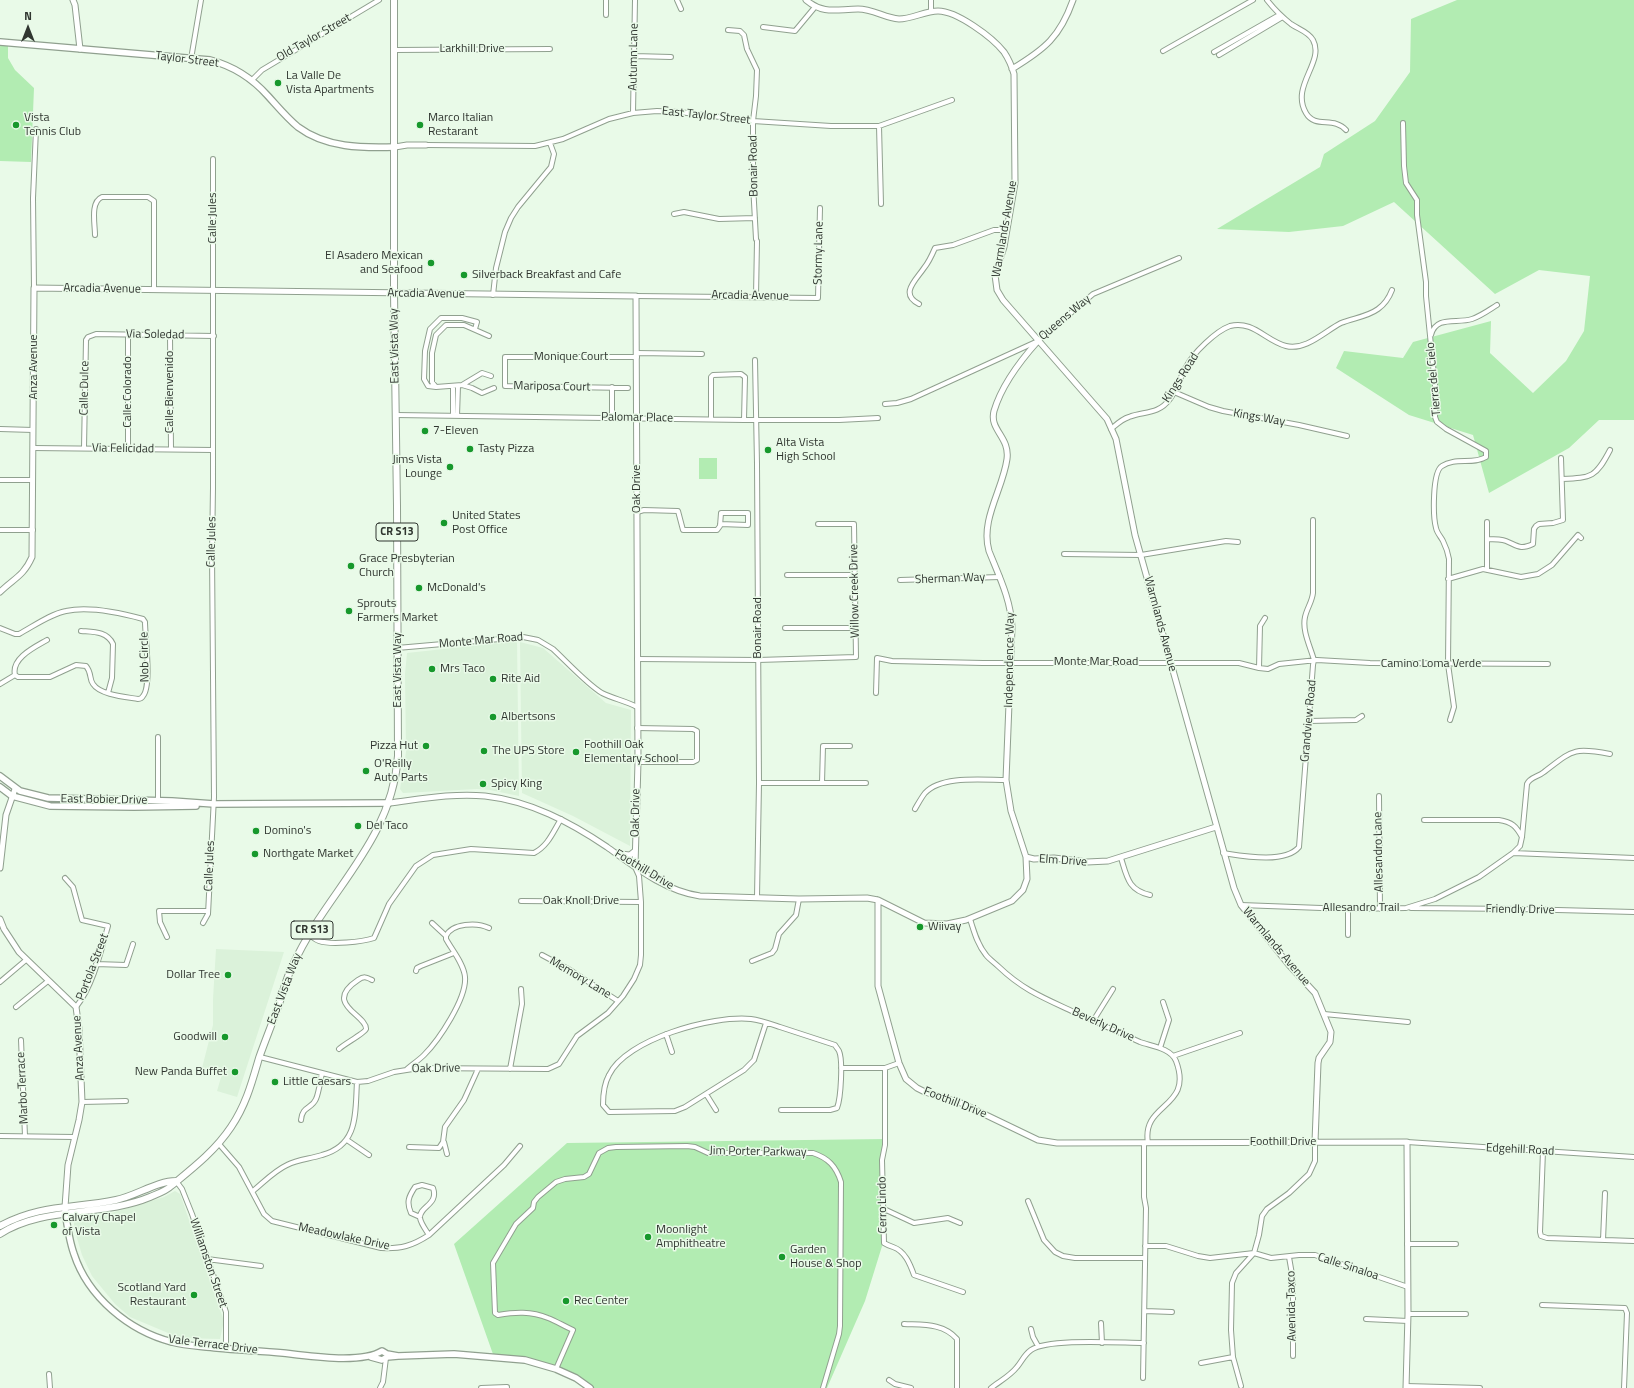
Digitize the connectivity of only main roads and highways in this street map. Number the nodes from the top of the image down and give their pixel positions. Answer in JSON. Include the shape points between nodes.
{"nodes":[{"id":1,"x":394,"y":0,"type":"edge"},
{"id":2,"x":0,"y":42,"type":"edge"},
{"id":3,"x":395,"y":147,"type":"junction"},
{"id":4,"x":0,"y":776,"type":"edge"},
{"id":5,"x":0,"y":787,"type":"edge"},
{"id":6,"x":389,"y":803,"type":"junction"},
{"id":7,"x":214,"y":804,"type":"junction"},
{"id":8,"x":176,"y":1181,"type":"junction"},
{"id":9,"x":65,"y":1206,"type":"junction"},
{"id":10,"x":66,"y":1214,"type":"junction"},
{"id":11,"x":0,"y":1226,"type":"edge"},
{"id":12,"x":0,"y":1234,"type":"edge"},
{"id":13,"x":590,"y":1388,"type":"edge"}],
"edges":[{"from":1,"to":3,"type":"main road","name":"East Vista Way","number":"CR S13"},
{"from":2,"to":3,"type":"main road","name":"Taylor Street","via":[[210,60],[242,73],[252,80],[299,128],[323,140],[348,146]]},
{"from":3,"to":6,"type":"main road","name":"East Vista Way","number":"CR S13","via":[[398,756]]},
{"from":4,"to":7,"type":"main road","name":"East Bobier Drive","via":[[15,789],[48,798]]},
{"from":5,"to":7,"type":"main road","name":"East Bobier Drive","via":[[12,796],[50,806],[181,807]]},
{"from":6,"to":7,"type":"main road","name":"East Bobier Drive"},
{"from":6,"to":8,"type":"main road","name":"East Vista Way","number":"CR S13","via":[[368,848],[309,934],[292,966],[248,1095],[232,1126],[203,1160]]},
{"from":8,"to":9,"type":"main road","name":"East Vista Way","number":"CR S13","via":[[166,1181],[144,1192],[116,1200]]},
{"from":8,"to":10,"type":"main road","name":"East Vista Way","number":"CR S13","via":[[171,1187],[125,1206]]},
{"from":9,"to":10,"type":"main road","name":"Vale Terrace Drive"},
{"from":9,"to":11,"type":"main road","name":"East Vista Way","via":[[19,1217]]},
{"from":10,"to":12,"type":"main road","name":"East Vista Way","number":"CR S13","via":[[28,1221]]},
{"from":10,"to":13,"type":"main road","name":"Vale Terrace Drive","via":[[68,1235],[74,1255],[92,1288],[115,1313],[140,1330],[161,1339],[190,1345],[330,1358],[454,1354],[525,1360],[556,1369]]}]}
